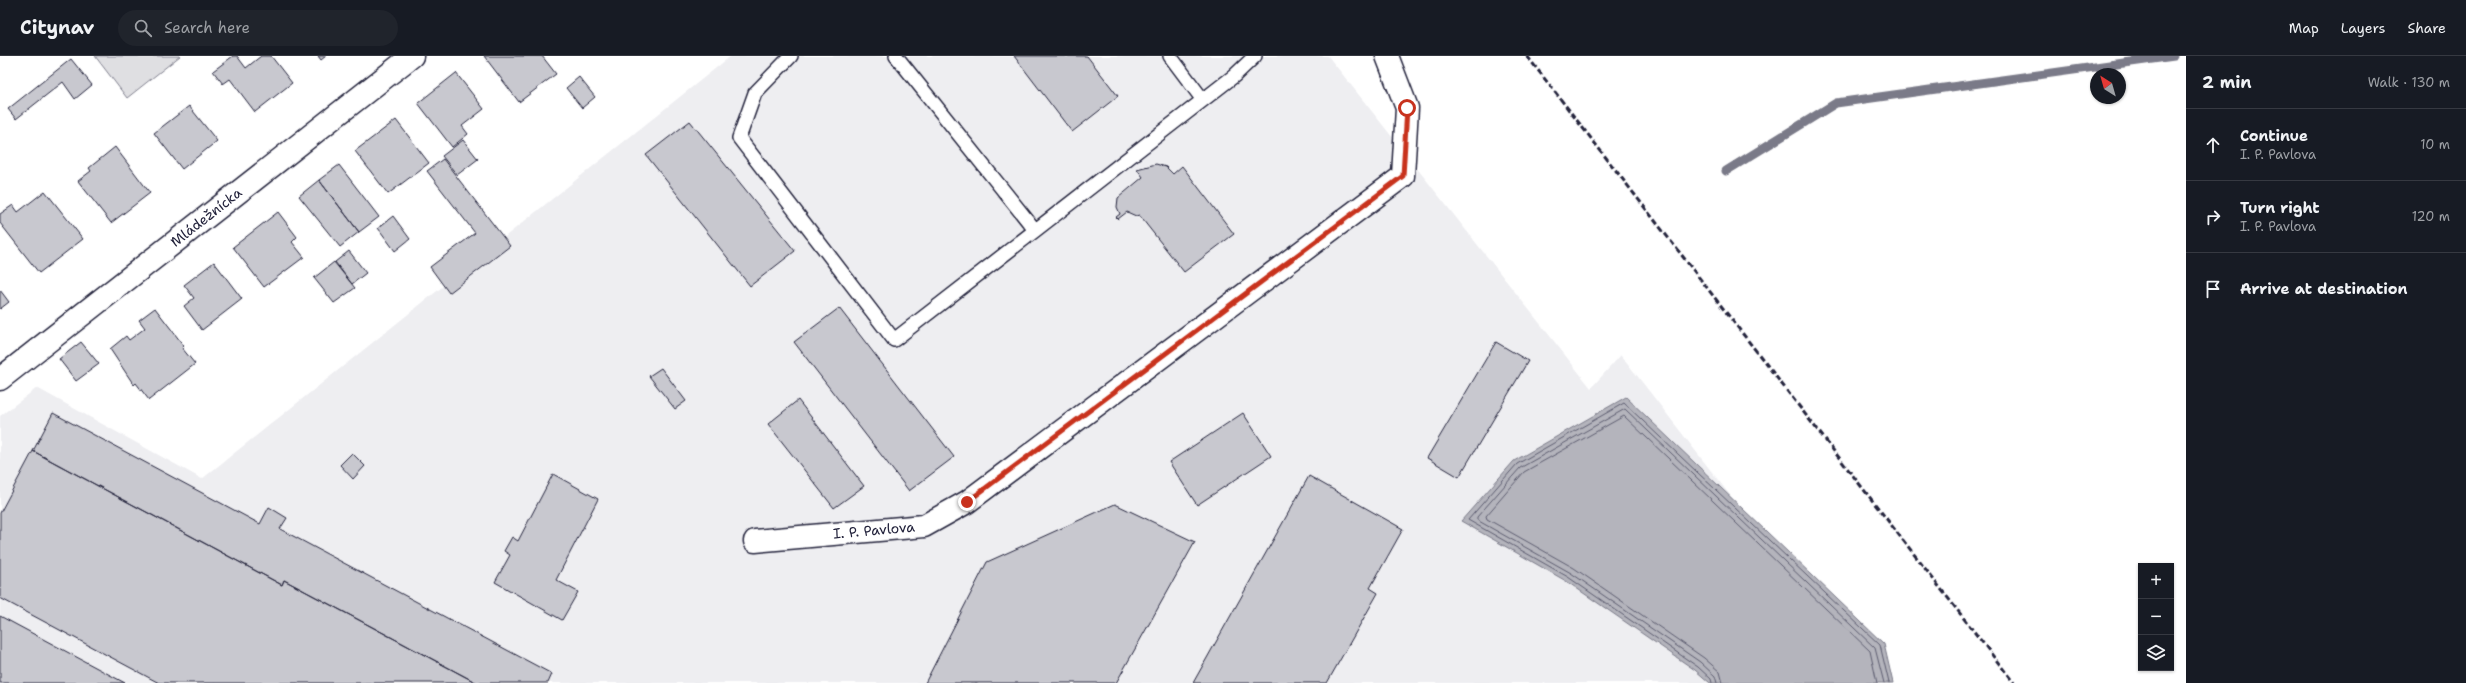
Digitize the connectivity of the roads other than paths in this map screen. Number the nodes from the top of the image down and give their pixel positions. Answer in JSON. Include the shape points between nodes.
{"nodes":[{"id":1,"x":412,"y":56,"type":"edge"},
{"id":2,"x":791,"y":56,"type":"edge"},
{"id":3,"x":896,"y":56,"type":"edge"},
{"id":4,"x":1170,"y":56,"type":"edge"},
{"id":5,"x":1255,"y":56,"type":"edge"},
{"id":6,"x":1387,"y":56,"type":"edge"},
{"id":7,"x":1203,"y":100,"type":"junction"},
{"id":8,"x":1035,"y":230,"type":"junction"},
{"id":9,"x":0,"y":379,"type":"edge"},
{"id":10,"x":755,"y":541,"type":"dead end"}],
"edges":[{"from":1,"to":9,"type":"street","name":"Mládežnícka"},
{"from":2,"to":8,"type":"lane","via":[[755,92],[738,138],[894,340]]},
{"from":3,"to":8,"type":"lane"},
{"from":4,"to":7,"type":"lane"},
{"from":5,"to":7,"type":"lane"},
{"from":6,"to":10,"type":"street","name":"I. P. Pavlova","via":[[1407,108],[1403,176],[967,502],[924,526]]},
{"from":7,"to":8,"type":"lane"}]}
